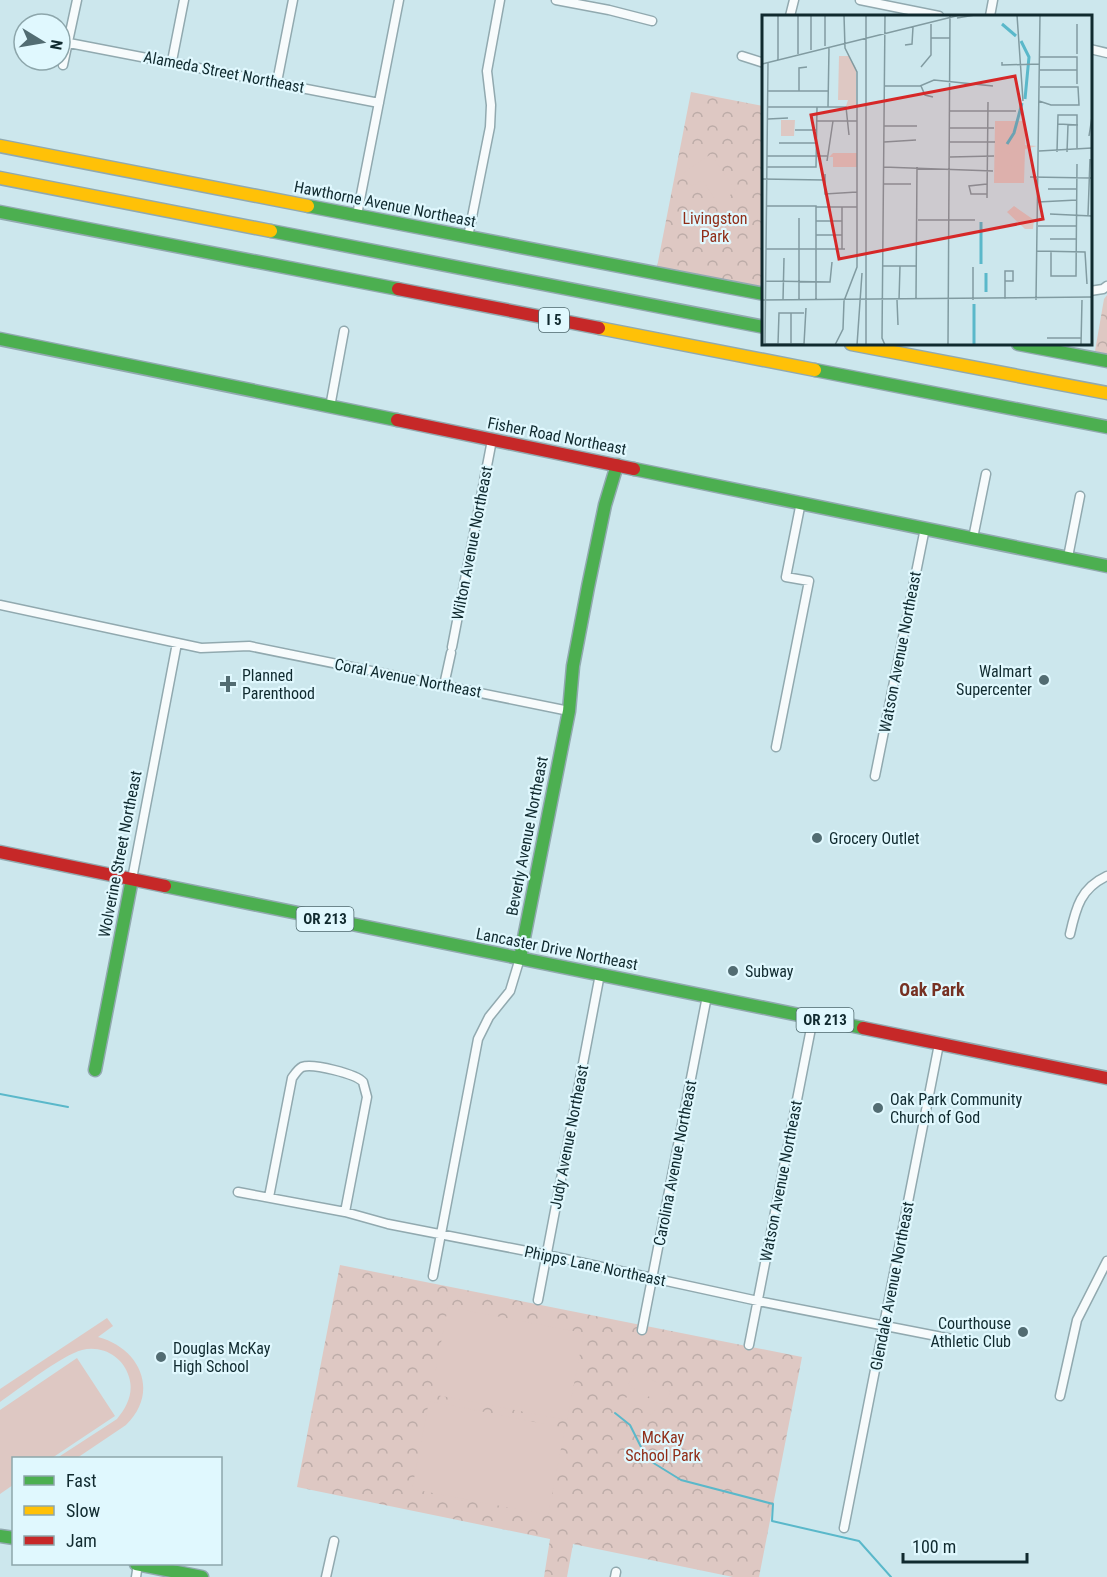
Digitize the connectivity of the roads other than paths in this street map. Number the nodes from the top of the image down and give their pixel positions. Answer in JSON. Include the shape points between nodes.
{"nodes":[{"id":1,"x":77,"y":0,"type":"edge"},
{"id":2,"x":184,"y":0,"type":"edge"},
{"id":3,"x":292,"y":0,"type":"edge"},
{"id":4,"x":399,"y":0,"type":"edge"},
{"id":5,"x":500,"y":0,"type":"edge"},
{"id":6,"x":556,"y":0,"type":"edge"},
{"id":7,"x":611,"y":0,"type":"edge"},
{"id":8,"x":794,"y":0,"type":"edge"},
{"id":9,"x":860,"y":0,"type":"edge"},
{"id":10,"x":993,"y":0,"type":"edge"},
{"id":11,"x":890,"y":3,"type":"edge"},
{"id":12,"x":609,"y":10,"type":"junction"},
{"id":13,"x":790,"y":15,"type":"edge"},
{"id":14,"x":935,"y":15,"type":"edge"},
{"id":15,"x":990,"y":15,"type":"edge"},
{"id":16,"x":652,"y":21,"type":"dead end"},
{"id":17,"x":72,"y":27,"type":"edge"},
{"id":18,"x":72,"y":44,"type":"edge"},
{"id":19,"x":1092,"y":49,"type":"edge"},
{"id":20,"x":1107,"y":52,"type":"edge"},
{"id":21,"x":742,"y":56,"type":"dead end"},
{"id":22,"x":172,"y":61,"type":"junction"},
{"id":23,"x":762,"y":62,"type":"edge"},
{"id":24,"x":277,"y":82,"type":"junction"},
{"id":25,"x":379,"y":103,"type":"junction"},
{"id":26,"x":0,"y":146,"type":"edge"},
{"id":27,"x":0,"y":178,"type":"edge"},
{"id":28,"x":0,"y":212,"type":"edge"},
{"id":29,"x":357,"y":215,"type":"junction"},
{"id":30,"x":468,"y":237,"type":"junction"},
{"id":31,"x":1107,"y":287,"type":"edge"},
{"id":32,"x":1092,"y":291,"type":"edge"},
{"id":33,"x":762,"y":294,"type":"edge"},
{"id":34,"x":762,"y":327,"type":"edge"},
{"id":35,"x":344,"y":331,"type":"dead end"},
{"id":36,"x":0,"y":339,"type":"edge"},
{"id":37,"x":856,"y":345,"type":"edge"},
{"id":38,"x":1023,"y":345,"type":"edge"},
{"id":39,"x":1107,"y":361,"type":"edge"},
{"id":40,"x":1107,"y":393,"type":"edge"},
{"id":41,"x":330,"y":406,"type":"junction"},
{"id":42,"x":1107,"y":427,"type":"edge"},
{"id":43,"x":492,"y":440,"type":"junction"},
{"id":44,"x":617,"y":465,"type":"junction"},
{"id":45,"x":986,"y":474,"type":"dead end"},
{"id":46,"x":1080,"y":496,"type":"dead end"},
{"id":47,"x":801,"y":502,"type":"junction"},
{"id":48,"x":925,"y":528,"type":"junction"},
{"id":49,"x":973,"y":538,"type":"junction"},
{"id":50,"x":1068,"y":557,"type":"junction"},
{"id":51,"x":1107,"y":566,"type":"edge"},
{"id":52,"x":0,"y":605,"type":"edge"},
{"id":53,"x":177,"y":643,"type":"junction"},
{"id":54,"x":444,"y":685,"type":"junction"},
{"id":55,"x":569,"y":711,"type":"junction"},
{"id":56,"x":776,"y":747,"type":"dead end"},
{"id":57,"x":875,"y":776,"type":"dead end"},
{"id":58,"x":0,"y":852,"type":"edge"},
{"id":59,"x":1107,"y":876,"type":"edge"},
{"id":60,"x":132,"y":879,"type":"junction"},
{"id":61,"x":1070,"y":934,"type":"dead end"},
{"id":62,"x":520,"y":958,"type":"junction"},
{"id":63,"x":600,"y":974,"type":"junction"},
{"id":64,"x":707,"y":996,"type":"junction"},
{"id":65,"x":813,"y":1018,"type":"junction"},
{"id":66,"x":939,"y":1044,"type":"junction"},
{"id":67,"x":94,"y":1070,"type":"dead end"},
{"id":68,"x":1107,"y":1078,"type":"edge"},
{"id":69,"x":238,"y":1192,"type":"dead end"},
{"id":70,"x":269,"y":1197,"type":"junction"},
{"id":71,"x":345,"y":1212,"type":"junction"},
{"id":72,"x":441,"y":1234,"type":"junction"},
{"id":73,"x":547,"y":1255,"type":"junction"},
{"id":74,"x":1107,"y":1261,"type":"edge"},
{"id":75,"x":433,"y":1276,"type":"dead end"},
{"id":76,"x":652,"y":1278,"type":"junction"},
{"id":77,"x":538,"y":1300,"type":"dead end"},
{"id":78,"x":758,"y":1301,"type":"junction"},
{"id":79,"x":884,"y":1326,"type":"junction"},
{"id":80,"x":642,"y":1330,"type":"dead end"},
{"id":81,"x":952,"y":1339,"type":"dead end"},
{"id":82,"x":749,"y":1345,"type":"dead end"},
{"id":83,"x":1060,"y":1396,"type":"dead end"},
{"id":84,"x":844,"y":1528,"type":"dead end"},
{"id":85,"x":334,"y":1541,"type":"dead end"},
{"id":86,"x":142,"y":1565,"type":"edge"},
{"id":87,"x":202,"y":1577,"type":"edge"},
{"id":88,"x":326,"y":1577,"type":"edge"}],
"edges":[{"from":1,"to":17,"type":"street"},
{"from":2,"to":22,"type":"street"},
{"from":3,"to":24,"type":"street"},
{"from":4,"to":25,"type":"street"},
{"from":5,"to":30,"type":"street","via":[[487,71],[490,127]]},
{"from":6,"to":12,"type":"street"},
{"from":7,"to":12,"type":"street"},
{"from":8,"to":13,"type":"street"},
{"from":9,"to":11,"type":"street"},
{"from":10,"to":15,"type":"street"},
{"from":11,"to":14,"type":"street"},
{"from":12,"to":16,"type":"street"},
{"from":18,"to":22,"type":"street","name":"Alameda Street Northeast"},
{"from":19,"to":20,"type":"street"},
{"from":21,"to":23,"type":"street"},
{"from":22,"to":24,"type":"street","name":"Alameda Street Northeast"},
{"from":24,"to":25,"type":"street","name":"Alameda Street Northeast"},
{"from":25,"to":29,"type":"street"},
{"from":26,"to":29,"type":"main road","name":"Hawthorne Avenue Northeast"},
{"from":27,"to":34,"type":"main road","number":"I 5"},
{"from":28,"to":42,"type":"main road","number":"I 5"},
{"from":29,"to":30,"type":"main road","name":"Hawthorne Avenue Northeast"},
{"from":30,"to":33,"type":"main road","name":"Hawthorne Avenue Northeast"},
{"from":31,"to":32,"type":"street"},
{"from":35,"to":41,"type":"street"},
{"from":36,"to":41,"type":"main road","name":"Fisher Road Northeast"},
{"from":37,"to":40,"type":"main road"},
{"from":38,"to":39,"type":"main road"},
{"from":41,"to":43,"type":"main road","name":"Fisher Road Northeast"},
{"from":43,"to":44,"type":"main road","name":"Fisher Road Northeast"},
{"from":43,"to":54,"type":"street","name":"Wilton Avenue Northeast"},
{"from":44,"to":47,"type":"main road","name":"Fisher Road Northeast"},
{"from":44,"to":55,"type":"main road","name":"Beverly Avenue Northeast","via":[[588,587]]},
{"from":45,"to":49,"type":"street"},
{"from":46,"to":50,"type":"street"},
{"from":47,"to":48,"type":"main road","name":"Fisher Road Northeast"},
{"from":47,"to":56,"type":"street","via":[[786,577],[809,581]]},
{"from":48,"to":49,"type":"main road","name":"Fisher Road Northeast"},
{"from":48,"to":57,"type":"street","name":"Watson Avenue Northeast"},
{"from":49,"to":50,"type":"main road","name":"Fisher Road Northeast"},
{"from":50,"to":51,"type":"main road","name":"Fisher Road Northeast"},
{"from":52,"to":53,"type":"street","name":"Coral Avenue Northeast"},
{"from":53,"to":54,"type":"street","name":"Coral Avenue Northeast","via":[[206,649],[249,646]]},
{"from":53,"to":60,"type":"street","name":"Wolverine Street Northeast"},
{"from":54,"to":55,"type":"street","name":"Coral Avenue Northeast"},
{"from":55,"to":62,"type":"main road","name":"Beverly Avenue Northeast"},
{"from":58,"to":60,"type":"main road","name":"Lancaster Drive Northeast","number":"OR 213"},
{"from":59,"to":61,"type":"street","via":[[1094,882],[1083,897]]},
{"from":60,"to":62,"type":"main road","name":"Lancaster Drive Northeast","number":"OR 213"},
{"from":60,"to":67,"type":"main road","name":"Wolverine Street Northeast"},
{"from":62,"to":63,"type":"main road","name":"Lancaster Drive Northeast","number":"OR 213"},
{"from":62,"to":72,"type":"street","name":"Beverly Avenue Northeast","via":[[510,991],[489,1017],[478,1039]]},
{"from":63,"to":64,"type":"main road","name":"Lancaster Drive Northeast","number":"OR 213"},
{"from":63,"to":73,"type":"street","name":"Judy Avenue Northeast"},
{"from":64,"to":65,"type":"main road","name":"Lancaster Drive Northeast","number":"OR 213"},
{"from":64,"to":76,"type":"street","name":"Carolina Avenue Northeast"},
{"from":65,"to":66,"type":"main road","name":"Lancaster Drive Northeast","number":"OR 213"},
{"from":65,"to":78,"type":"street","name":"Watson Avenue Northeast"},
{"from":66,"to":68,"type":"main road","name":"Lancaster Drive Northeast","number":"OR 213"},
{"from":66,"to":79,"type":"street","name":"Glendale Avenue Northeast"},
{"from":69,"to":70,"type":"street","name":"Phipps Lane Northeast"},
{"from":70,"to":71,"type":"street","name":"Phipps Lane Northeast"},
{"from":70,"to":71,"type":"street","via":[[292,1078],[302,1067],[310,1066],[352,1075],[363,1082],[366,1097]]},
{"from":71,"to":72,"type":"street","name":"Phipps Lane Northeast"},
{"from":72,"to":73,"type":"street","name":"Phipps Lane Northeast"},
{"from":72,"to":75,"type":"street","name":"Beverly Avenue Northeast"},
{"from":73,"to":76,"type":"street","name":"Phipps Lane Northeast"},
{"from":73,"to":77,"type":"street","name":"Judy Avenue Northeast"},
{"from":74,"to":83,"type":"street","via":[[1077,1320]]},
{"from":76,"to":78,"type":"street","name":"Phipps Lane Northeast"},
{"from":76,"to":80,"type":"street","name":"Carolina Avenue Northeast"},
{"from":78,"to":79,"type":"street","name":"Phipps Lane Northeast"},
{"from":78,"to":82,"type":"street","name":"Watson Avenue Northeast"},
{"from":79,"to":81,"type":"street","name":"Phipps Lane Northeast"},
{"from":79,"to":84,"type":"street","name":"Glendale Avenue Northeast"},
{"from":85,"to":88,"type":"street"},
{"from":86,"to":87,"type":"main road"}]}
